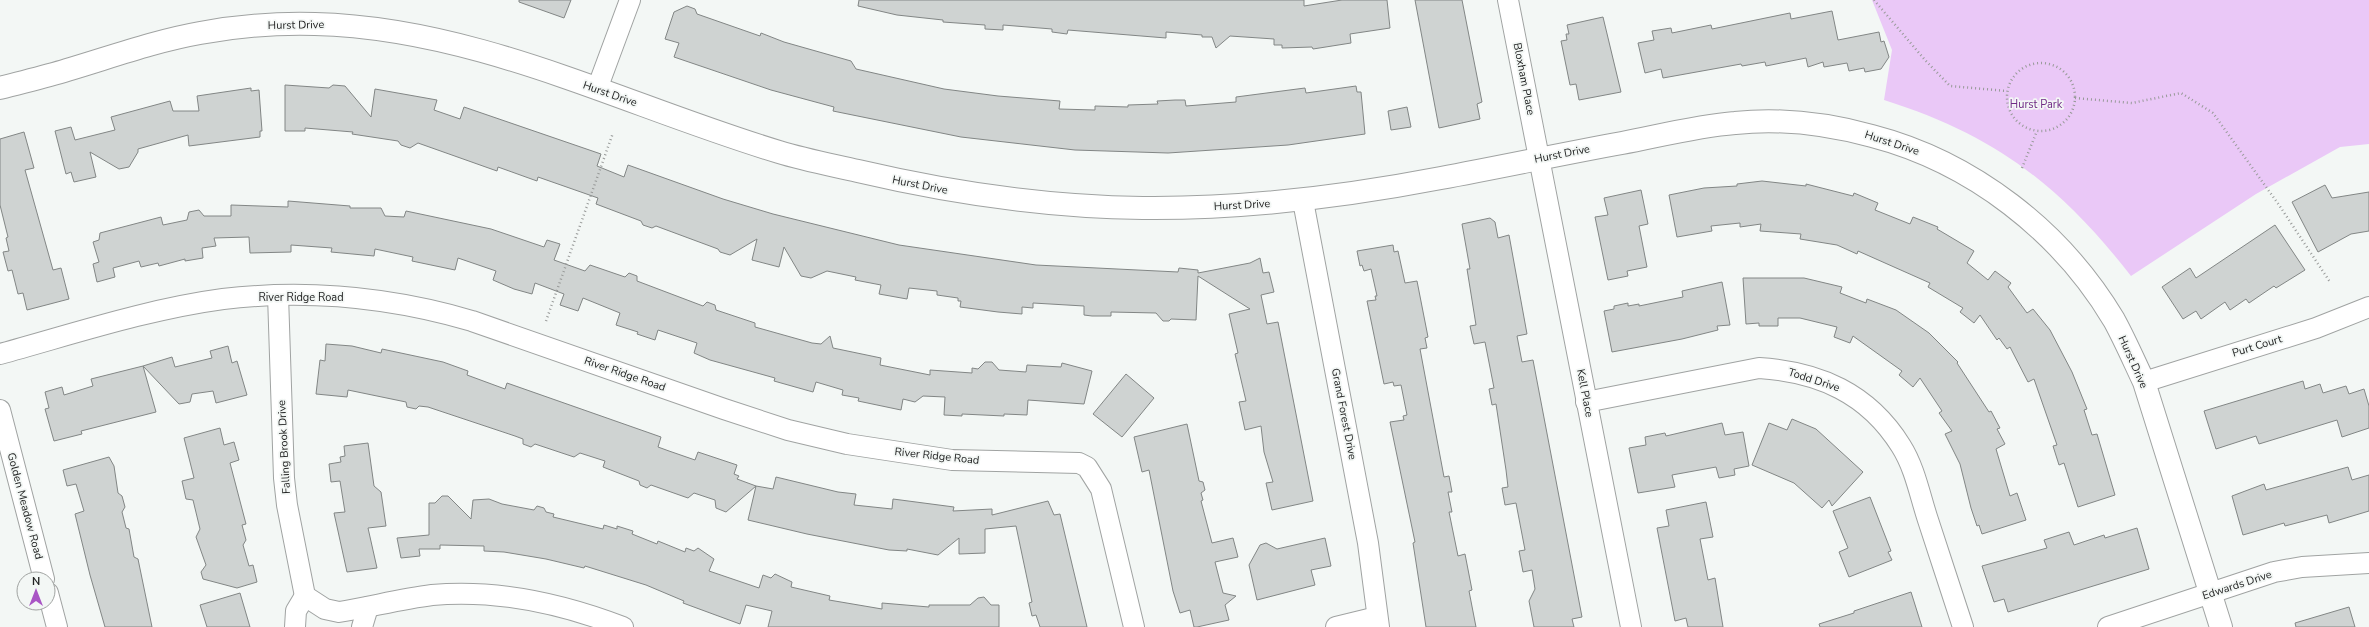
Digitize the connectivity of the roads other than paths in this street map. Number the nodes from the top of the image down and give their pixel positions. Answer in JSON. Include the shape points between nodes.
{"nodes":[{"id":1,"x":630,"y":0,"type":"edge"},
{"id":2,"x":1508,"y":0,"type":"edge"},
{"id":3,"x":0,"y":88,"type":"edge"},
{"id":4,"x":597,"y":89,"type":"junction"},
{"id":5,"x":1540,"y":158,"type":"junction"},
{"id":6,"x":1303,"y":201,"type":"junction"},
{"id":7,"x":278,"y":295,"type":"junction"},
{"id":8,"x":2369,"y":307,"type":"edge"},
{"id":9,"x":0,"y":354,"type":"edge"},
{"id":10,"x":2144,"y":382,"type":"junction"},
{"id":11,"x":1586,"y":402,"type":"junction"},
{"id":12,"x":0,"y":410,"type":"edge"},
{"id":13,"x":2369,"y":564,"type":"edge"},
{"id":14,"x":42,"y":571,"type":"edge"},
{"id":15,"x":2211,"y":594,"type":"junction"},
{"id":16,"x":305,"y":596,"type":"junction"},
{"id":17,"x":368,"y":607,"type":"junction"},
{"id":18,"x":53,"y":611,"type":"edge"},
{"id":19,"x":1378,"y":622,"type":"edge"},
{"id":20,"x":57,"y":627,"type":"edge"},
{"id":21,"x":295,"y":627,"type":"edge"},
{"id":22,"x":362,"y":627,"type":"edge"},
{"id":23,"x":623,"y":627,"type":"edge"},
{"id":24,"x":1134,"y":627,"type":"edge"},
{"id":25,"x":1336,"y":627,"type":"edge"},
{"id":26,"x":1630,"y":627,"type":"edge"},
{"id":27,"x":1963,"y":627,"type":"edge"},
{"id":28,"x":2108,"y":627,"type":"edge"},
{"id":29,"x":2221,"y":627,"type":"edge"}],
"edges":[{"from":1,"to":4,"type":"street"},
{"from":2,"to":5,"type":"street","name":"Bloxham Place"},
{"from":3,"to":4,"type":"street","name":"Hurst Drive","via":[[198,33],[270,25],[308,24],[371,28],[445,40],[503,56]]},
{"from":4,"to":6,"type":"street","name":"Hurst Drive","via":[[782,153],[930,188],[1084,207],[1220,207]]},
{"from":5,"to":6,"type":"street","name":"Hurst Drive","via":[[1433,180]]},
{"from":5,"to":10,"type":"street","name":"Hurst Drive","via":[[1738,122],[1803,123],[1840,128],[1896,142],[1971,177],[2016,208],[2057,245],[2086,280],[2114,321]]},
{"from":5,"to":11,"type":"street","name":"Kell Place"},
{"from":6,"to":19,"type":"street","name":"Grand Forest Drive","via":[[1368,543]]},
{"from":7,"to":9,"type":"street","name":"River Ridge Road","via":[[222,300],[175,308]]},
{"from":7,"to":16,"type":"street","name":"Falling Brook Drive","via":[[284,478],[290,525]]},
{"from":7,"to":24,"type":"street","name":"River Ridge Road","via":[[316,294],[372,299],[440,312],[501,330],[738,414],[788,430],[847,444],[952,460],[1079,464],[1087,467],[1101,489]]},
{"from":8,"to":10,"type":"street","name":"Purt Court","via":[[2316,328]]},
{"from":10,"to":15,"type":"street","name":"Hurst Drive"},
{"from":11,"to":26,"type":"street","name":"Kell Place"},
{"from":11,"to":27,"type":"street","name":"Todd Drive","via":[[1759,368],[1784,370],[1836,385],[1863,403],[1885,424],[1902,447],[1914,474]]},
{"from":12,"to":14,"type":"street","name":"Golden Meadow Road"},
{"from":13,"to":15,"type":"street","name":"Edwards Drive","via":[[2288,570]]},
{"from":15,"to":28,"type":"street","name":"Edwards Drive"},
{"from":15,"to":29,"type":"street","name":"Hurst Drive"},
{"from":16,"to":17,"type":"street","via":[[325,609],[339,612]]},
{"from":16,"to":21,"type":"street","via":[[296,611]]},
{"from":17,"to":22,"type":"street"},
{"from":17,"to":23,"type":"street","via":[[434,595],[505,597],[572,609]]},
{"from":18,"to":20,"type":"street"},
{"from":19,"to":25,"type":"street"}]}
